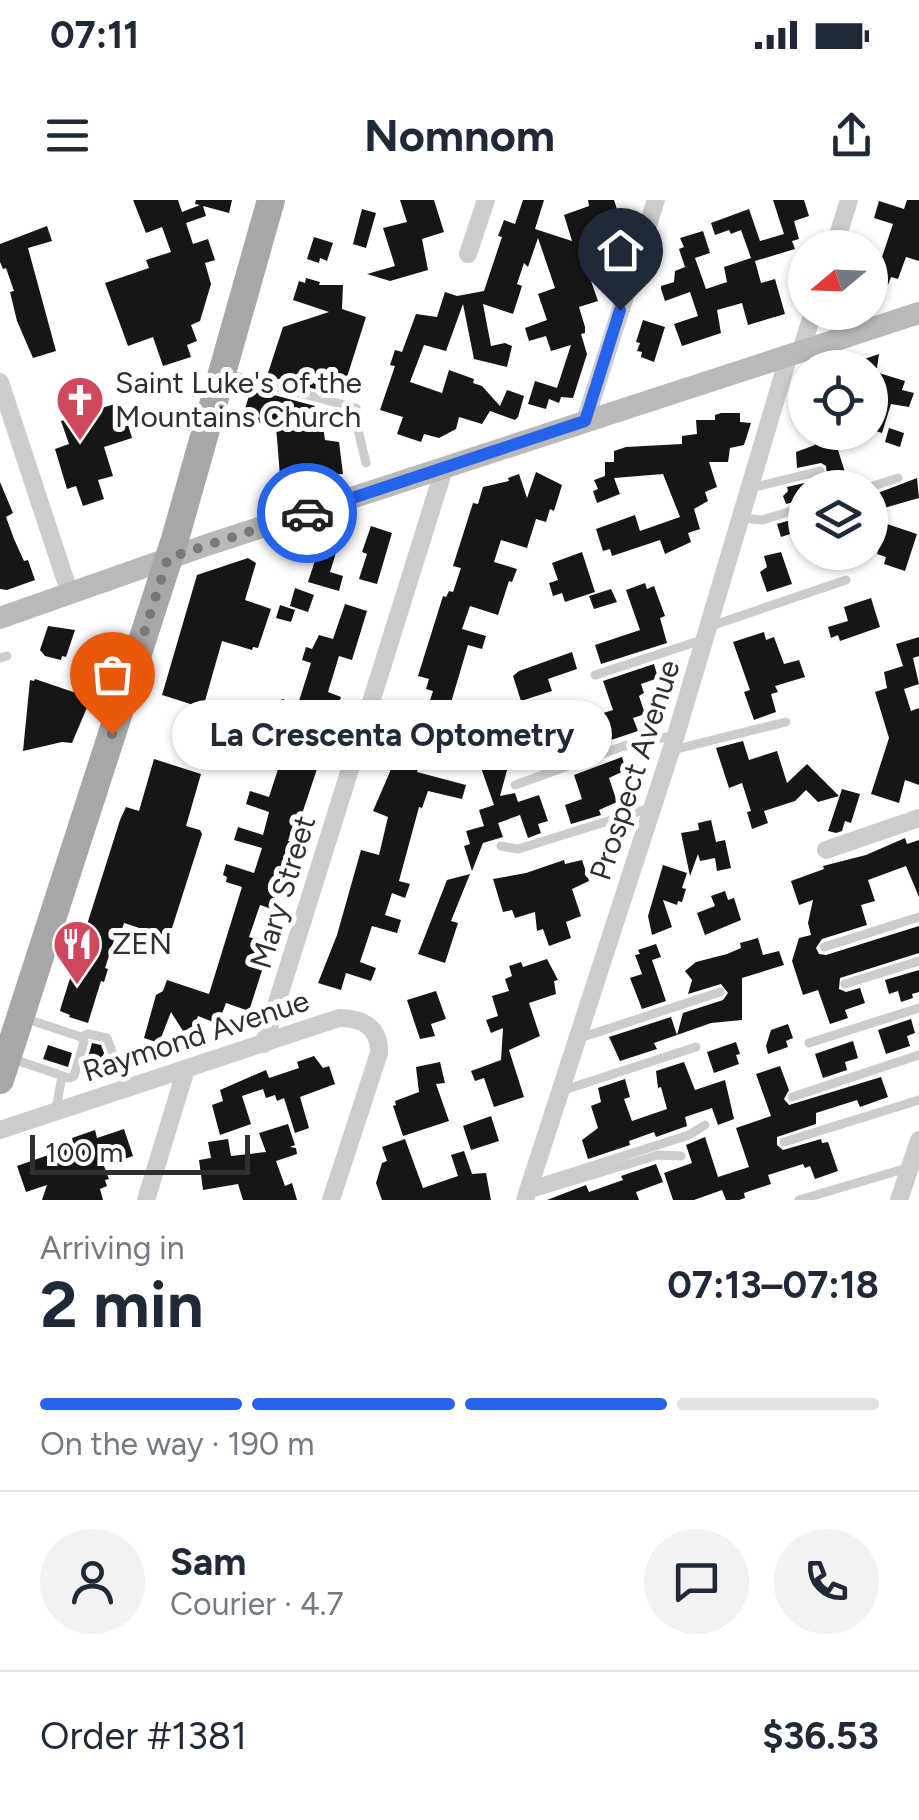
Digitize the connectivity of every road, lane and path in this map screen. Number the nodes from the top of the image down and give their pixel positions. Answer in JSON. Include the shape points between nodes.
{"nodes":[{"id":1,"x":271,"y":200,"type":"edge"},
{"id":2,"x":486,"y":200,"type":"edge"},
{"id":3,"x":656,"y":200,"type":"edge"},
{"id":4,"x":849,"y":200,"type":"edge"},
{"id":5,"x":840,"y":230,"type":"edge"},
{"id":6,"x":468,"y":254,"type":"dead end"},
{"id":7,"x":919,"y":312,"type":"edge"},
{"id":8,"x":804,"y":350,"type":"edge"},
{"id":9,"x":788,"y":355,"type":"edge"},
{"id":10,"x":222,"y":372,"type":"junction"},
{"id":11,"x":788,"y":374,"type":"edge"},
{"id":12,"x":0,"y":385,"type":"edge"},
{"id":13,"x":585,"y":421,"type":"junction"},
{"id":14,"x":366,"y":463,"type":"dead end"},
{"id":15,"x":444,"y":469,"type":"junction"},
{"id":16,"x":898,"y":478,"type":"dead end"},
{"id":17,"x":788,"y":479,"type":"edge"},
{"id":18,"x":888,"y":481,"type":"edge"},
{"id":19,"x":749,"y":488,"type":"junction"},
{"id":20,"x":788,"y":512,"type":"edge"},
{"id":21,"x":739,"y":518,"type":"junction"},
{"id":22,"x":168,"y":558,"type":"junction"},
{"id":23,"x":846,"y":580,"type":"dead end"},
{"id":24,"x":70,"y":594,"type":"junction"},
{"id":25,"x":0,"y":618,"type":"edge"},
{"id":26,"x":706,"y":633,"type":"junction"},
{"id":27,"x":595,"y":675,"type":"dead end"},
{"id":28,"x":786,"y":722,"type":"dead end"},
{"id":29,"x":673,"y":743,"type":"junction"},
{"id":30,"x":514,"y":785,"type":"dead end"},
{"id":31,"x":653,"y":808,"type":"junction"},
{"id":32,"x":919,"y":818,"type":"edge"},
{"id":33,"x":501,"y":846,"type":"dead end"},
{"id":34,"x":826,"y":850,"type":"dead end"},
{"id":35,"x":919,"y":917,"type":"edge"},
{"id":36,"x":824,"y":947,"type":"dead end"},
{"id":37,"x":919,"y":961,"type":"edge"},
{"id":38,"x":846,"y":984,"type":"dead end"},
{"id":39,"x":720,"y":992,"type":"dead end"},
{"id":40,"x":919,"y":1008,"type":"edge"},
{"id":41,"x":20,"y":1017,"type":"junction"},
{"id":42,"x":81,"y":1038,"type":"junction"},
{"id":43,"x":576,"y":1039,"type":"junction"},
{"id":44,"x":264,"y":1044,"type":"junction"},
{"id":45,"x":809,"y":1044,"type":"dead end"},
{"id":46,"x":696,"y":1047,"type":"dead end"},
{"id":47,"x":919,"y":1055,"type":"edge"},
{"id":48,"x":4,"y":1069,"type":"edge"},
{"id":49,"x":186,"y":1069,"type":"junction"},
{"id":50,"x":62,"y":1076,"type":"junction"},
{"id":51,"x":126,"y":1089,"type":"junction"},
{"id":52,"x":559,"y":1091,"type":"junction"},
{"id":53,"x":792,"y":1097,"type":"dead end"},
{"id":54,"x":919,"y":1100,"type":"edge"},
{"id":55,"x":55,"y":1112,"type":"junction"},
{"id":56,"x":705,"y":1125,"type":"dead end"},
{"id":57,"x":0,"y":1130,"type":"edge"},
{"id":58,"x":919,"y":1140,"type":"edge"},
{"id":59,"x":784,"y":1142,"type":"dead end"},
{"id":60,"x":681,"y":1156,"type":"dead end"},
{"id":61,"x":910,"y":1167,"type":"junction"},
{"id":62,"x":527,"y":1194,"type":"edge"},
{"id":63,"x":146,"y":1200,"type":"edge"},
{"id":64,"x":331,"y":1200,"type":"edge"},
{"id":65,"x":799,"y":1200,"type":"edge"},
{"id":66,"x":899,"y":1200,"type":"edge"}],
"edges":[{"from":1,"to":10,"type":"main road"},
{"from":2,"to":6,"type":"street"},
{"from":3,"to":13,"type":"street"},
{"from":4,"to":5,"type":"street"},
{"from":7,"to":8,"type":"street"},
{"from":9,"to":13,"type":"street"},
{"from":10,"to":14,"type":"lane","via":[[356,408]]},
{"from":10,"to":22,"type":"main road"},
{"from":11,"to":19,"type":"street","name":"Prospect Avenue"},
{"from":12,"to":24,"type":"street"},
{"from":13,"to":15,"type":"street"},
{"from":15,"to":22,"type":"street"},
{"from":15,"to":44,"type":"street","name":"Mary Street"},
{"from":16,"to":18,"type":"lane"},
{"from":17,"to":19,"type":"lane"},
{"from":19,"to":21,"type":"street","name":"Prospect Avenue"},
{"from":20,"to":21,"type":"lane"},
{"from":21,"to":26,"type":"street","name":"Prospect Avenue"},
{"from":22,"to":24,"type":"street"},
{"from":22,"to":41,"type":"main road"},
{"from":23,"to":26,"type":"lane"},
{"from":24,"to":25,"type":"street"},
{"from":26,"to":27,"type":"lane"},
{"from":26,"to":29,"type":"street","name":"Prospect Avenue"},
{"from":28,"to":29,"type":"lane"},
{"from":29,"to":30,"type":"lane","via":[[624,746]]},
{"from":29,"to":31,"type":"street","name":"Prospect Avenue"},
{"from":31,"to":33,"type":"lane","via":[[518,849]]},
{"from":31,"to":43,"type":"street","name":"Prospect Avenue"},
{"from":32,"to":34,"type":"street"},
{"from":35,"to":36,"type":"lane"},
{"from":37,"to":38,"type":"lane"},
{"from":39,"to":43,"type":"lane"},
{"from":40,"to":45,"type":"lane"},
{"from":41,"to":42,"type":"lane"},
{"from":41,"to":48,"type":"main road"},
{"from":42,"to":50,"type":"lane","via":[[74,1076]]},
{"from":42,"to":51,"type":"lane","via":[[108,1038]]},
{"from":43,"to":52,"type":"street","name":"Prospect Avenue"},
{"from":44,"to":49,"type":"street","name":"Raymond Avenue"},
{"from":44,"to":64,"type":"street","name":"Raymond Avenue","via":[[339,1018],[365,1022],[375,1032],[376,1065]]},
{"from":46,"to":52,"type":"lane"},
{"from":47,"to":53,"type":"lane"},
{"from":48,"to":50,"type":"lane"},
{"from":49,"to":51,"type":"street","name":"Raymond Avenue"},
{"from":49,"to":63,"type":"street"},
{"from":50,"to":55,"type":"lane"},
{"from":51,"to":55,"type":"street","name":"Raymond Avenue"},
{"from":52,"to":62,"type":"street","name":"Prospect Avenue"},
{"from":54,"to":59,"type":"lane"},
{"from":55,"to":57,"type":"street","name":"Raymond Avenue"},
{"from":56,"to":62,"type":"lane"},
{"from":58,"to":61,"type":"street"},
{"from":60,"to":62,"type":"lane","via":[[658,1155]]},
{"from":61,"to":65,"type":"lane"},
{"from":61,"to":66,"type":"street"}]}
